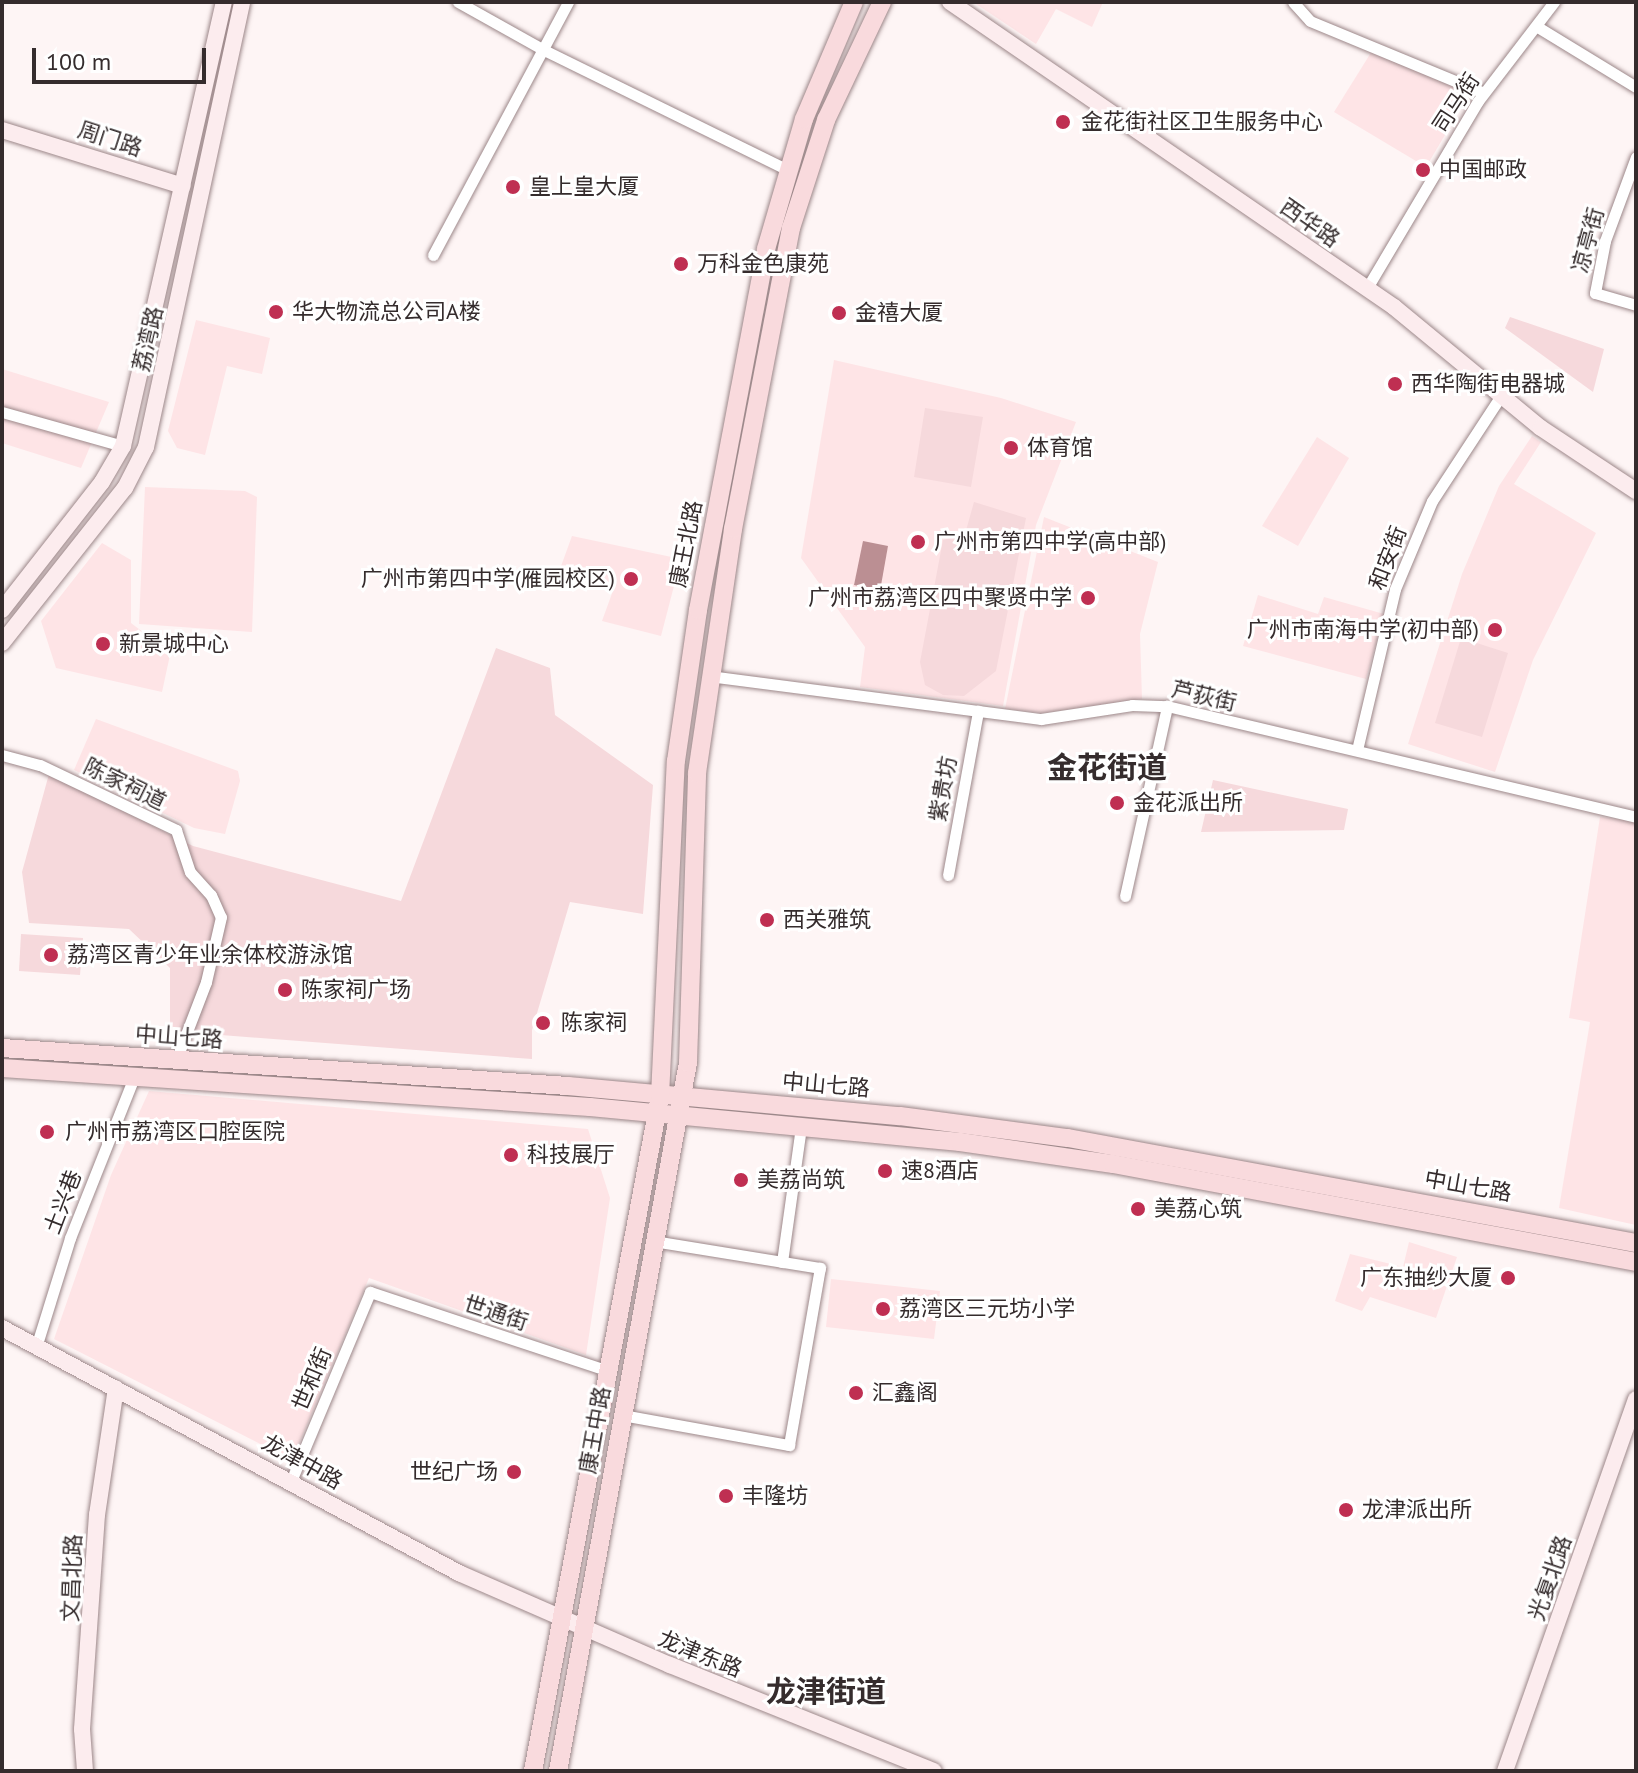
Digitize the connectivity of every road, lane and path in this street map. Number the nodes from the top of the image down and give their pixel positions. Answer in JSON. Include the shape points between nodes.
{"nodes":[{"id":1,"x":224,"y":2,"type":"edge"},
{"id":2,"x":242,"y":2,"type":"edge"},
{"id":3,"x":458,"y":2,"type":"edge"},
{"id":4,"x":568,"y":2,"type":"edge"},
{"id":5,"x":854,"y":2,"type":"edge"},
{"id":6,"x":950,"y":2,"type":"edge"},
{"id":7,"x":1293,"y":2,"type":"edge"},
{"id":8,"x":1554,"y":2,"type":"edge"},
{"id":9,"x":880,"y":4,"type":"edge"},
{"id":10,"x":1536,"y":26,"type":"junction"},
{"id":11,"x":542,"y":49,"type":"junction"},
{"id":12,"x":1636,"y":87,"type":"edge"},
{"id":13,"x":1484,"y":93,"type":"junction"},
{"id":14,"x":2,"y":130,"type":"edge"},
{"id":15,"x":1636,"y":157,"type":"edge"},
{"id":16,"x":788,"y":170,"type":"junction"},
{"id":17,"x":183,"y":186,"type":"junction"},
{"id":18,"x":203,"y":193,"type":"junction"},
{"id":19,"x":433,"y":255,"type":"dead end"},
{"id":20,"x":1367,"y":288,"type":"junction"},
{"id":21,"x":1636,"y":305,"type":"edge"},
{"id":22,"x":1500,"y":397,"type":"junction"},
{"id":23,"x":2,"y":412,"type":"edge"},
{"id":24,"x":123,"y":446,"type":"junction"},
{"id":25,"x":1634,"y":484,"type":"edge"},
{"id":26,"x":2,"y":610,"type":"edge"},
{"id":27,"x":2,"y":643,"type":"edge"},
{"id":28,"x":708,"y":676,"type":"junction"},
{"id":29,"x":1167,"y":706,"type":"junction"},
{"id":30,"x":978,"y":711,"type":"junction"},
{"id":31,"x":1357,"y":750,"type":"junction"},
{"id":32,"x":2,"y":755,"type":"edge"},
{"id":33,"x":1636,"y":817,"type":"edge"},
{"id":34,"x":948,"y":875,"type":"dead end"},
{"id":35,"x":1125,"y":896,"type":"dead end"},
{"id":36,"x":2,"y":1048,"type":"edge"},
{"id":37,"x":176,"y":1060,"type":"junction"},
{"id":38,"x":2,"y":1068,"type":"edge"},
{"id":39,"x":134,"y":1077,"type":"junction"},
{"id":40,"x":568,"y":1086,"type":"junction"},
{"id":41,"x":566,"y":1105,"type":"junction"},
{"id":42,"x":658,"y":1105,"type":"junction"},
{"id":43,"x":679,"y":1107,"type":"junction"},
{"id":44,"x":801,"y":1126,"type":"junction"},
{"id":45,"x":654,"y":1241,"type":"junction"},
{"id":46,"x":1636,"y":1243,"type":"edge"},
{"id":47,"x":782,"y":1262,"type":"junction"},
{"id":48,"x":1636,"y":1262,"type":"edge"},
{"id":49,"x":370,"y":1292,"type":"joint"},
{"id":50,"x":2,"y":1328,"type":"edge"},
{"id":51,"x":37,"y":1344,"type":"junction"},
{"id":52,"x":609,"y":1371,"type":"junction"},
{"id":53,"x":116,"y":1388,"type":"junction"},
{"id":54,"x":1636,"y":1399,"type":"edge"},
{"id":55,"x":622,"y":1415,"type":"junction"},
{"id":56,"x":291,"y":1481,"type":"junction"},
{"id":57,"x":562,"y":1620,"type":"junction"},
{"id":58,"x":584,"y":1629,"type":"junction"},
{"id":59,"x":85,"y":1771,"type":"edge"},
{"id":60,"x":533,"y":1771,"type":"edge"},
{"id":61,"x":558,"y":1771,"type":"edge"},
{"id":62,"x":934,"y":1771,"type":"edge"},
{"id":63,"x":1505,"y":1771,"type":"edge"}],
"edges":[{"from":1,"to":17,"type":"main road","name":"荔湾路"},
{"from":2,"to":18,"type":"main road","name":"荔湾路"},
{"from":3,"to":11,"type":"street"},
{"from":4,"to":11,"type":"street"},
{"from":5,"to":16,"type":"main road","name":"康王北路"},
{"from":6,"to":20,"type":"main road","name":"西华路"},
{"from":7,"to":13,"type":"street","via":[[1310,21]]},
{"from":8,"to":10,"type":"street","name":"司马街"},
{"from":9,"to":28,"type":"main road","name":"康王北路","via":[[826,120],[791,228]]},
{"from":10,"to":12,"type":"street"},
{"from":10,"to":13,"type":"street","name":"司马街"},
{"from":11,"to":16,"type":"street"},
{"from":11,"to":19,"type":"street"},
{"from":13,"to":20,"type":"street","name":"司马街"},
{"from":14,"to":17,"type":"main road","name":"周门路"},
{"from":15,"to":21,"type":"street","name":"凉亭街","via":[[1605,241],[1595,293]]},
{"from":16,"to":42,"type":"main road","name":"康王北路","via":[[759,279],[686,684],[676,761]]},
{"from":17,"to":18,"type":"street","name":"周门路"},
{"from":17,"to":24,"type":"main road","name":"荔湾路"},
{"from":18,"to":27,"type":"main road","name":"荔湾路","via":[[138,465],[94,530]]},
{"from":20,"to":22,"type":"main road","name":"西华路"},
{"from":22,"to":25,"type":"main road","name":"西华路"},
{"from":22,"to":31,"type":"street","name":"和安街","via":[[1432,501],[1395,589]]},
{"from":23,"to":24,"type":"street"},
{"from":24,"to":26,"type":"main road","name":"荔湾路","via":[[102,482]]},
{"from":28,"to":30,"type":"street","name":"芦荻街"},
{"from":28,"to":43,"type":"main road","name":"康王北路","via":[[694,801],[693,1001]]},
{"from":29,"to":30,"type":"street","name":"芦荻街","via":[[1132,705],[1041,719]]},
{"from":29,"to":31,"type":"street","name":"芦荻街","via":[[1212,721],[1286,731]]},
{"from":29,"to":35,"type":"street"},
{"from":30,"to":34,"type":"street","name":"紫贵坊"},
{"from":31,"to":33,"type":"street","name":"芦荻街"},
{"from":32,"to":37,"type":"street","name":"陈家祠道","via":[[40,765],[176,830],[190,872],[211,895],[221,917],[206,982]]},
{"from":36,"to":37,"type":"main road","name":"中山七路"},
{"from":37,"to":40,"type":"main road","name":"中山七路"},
{"from":38,"to":39,"type":"main road","name":"中山七路"},
{"from":39,"to":41,"type":"main road","name":"中山七路"},
{"from":39,"to":51,"type":"street","name":"土兴巷","via":[[70,1238]]},
{"from":40,"to":41,"type":"main road"},
{"from":40,"to":42,"type":"main road","name":"中山七路"},
{"from":41,"to":42,"type":"main road","name":"中山七路"},
{"from":42,"to":43,"type":"main road","name":"中山七路"},
{"from":42,"to":52,"type":"main road","name":"康王中路"},
{"from":43,"to":44,"type":"main road","name":"中山七路"},
{"from":43,"to":45,"type":"main road","name":"康王中路"},
{"from":43,"to":46,"type":"main road","name":"中山七路","via":[[900,1116],[1068,1138]]},
{"from":44,"to":47,"type":"street"},
{"from":44,"to":48,"type":"main road","name":"中山七路","via":[[1064,1156]]},
{"from":45,"to":47,"type":"street"},
{"from":45,"to":55,"type":"main road","name":"康王中路"},
{"from":47,"to":55,"type":"street","via":[[820,1268],[789,1445]]},
{"from":49,"to":52,"type":"street","name":"世通街"},
{"from":49,"to":56,"type":"street","name":"世和街"},
{"from":50,"to":51,"type":"main road","name":"龙津中路"},
{"from":51,"to":53,"type":"main road","name":"龙津中路"},
{"from":52,"to":57,"type":"main road","name":"康王中路"},
{"from":53,"to":56,"type":"main road","name":"龙津中路"},
{"from":53,"to":59,"type":"main road","name":"文昌北路","via":[[97,1515],[82,1729]]},
{"from":54,"to":63,"type":"main road","name":"光复北路"},
{"from":55,"to":58,"type":"main road","name":"康王中路"},
{"from":56,"to":57,"type":"main road","name":"龙津中路","via":[[459,1573]]},
{"from":57,"to":58,"type":"main road","name":"龙津中路"},
{"from":57,"to":60,"type":"main road","name":"康王中路"},
{"from":58,"to":61,"type":"main road","name":"康王中路"},
{"from":58,"to":62,"type":"main road","name":"龙津东路"}]}
